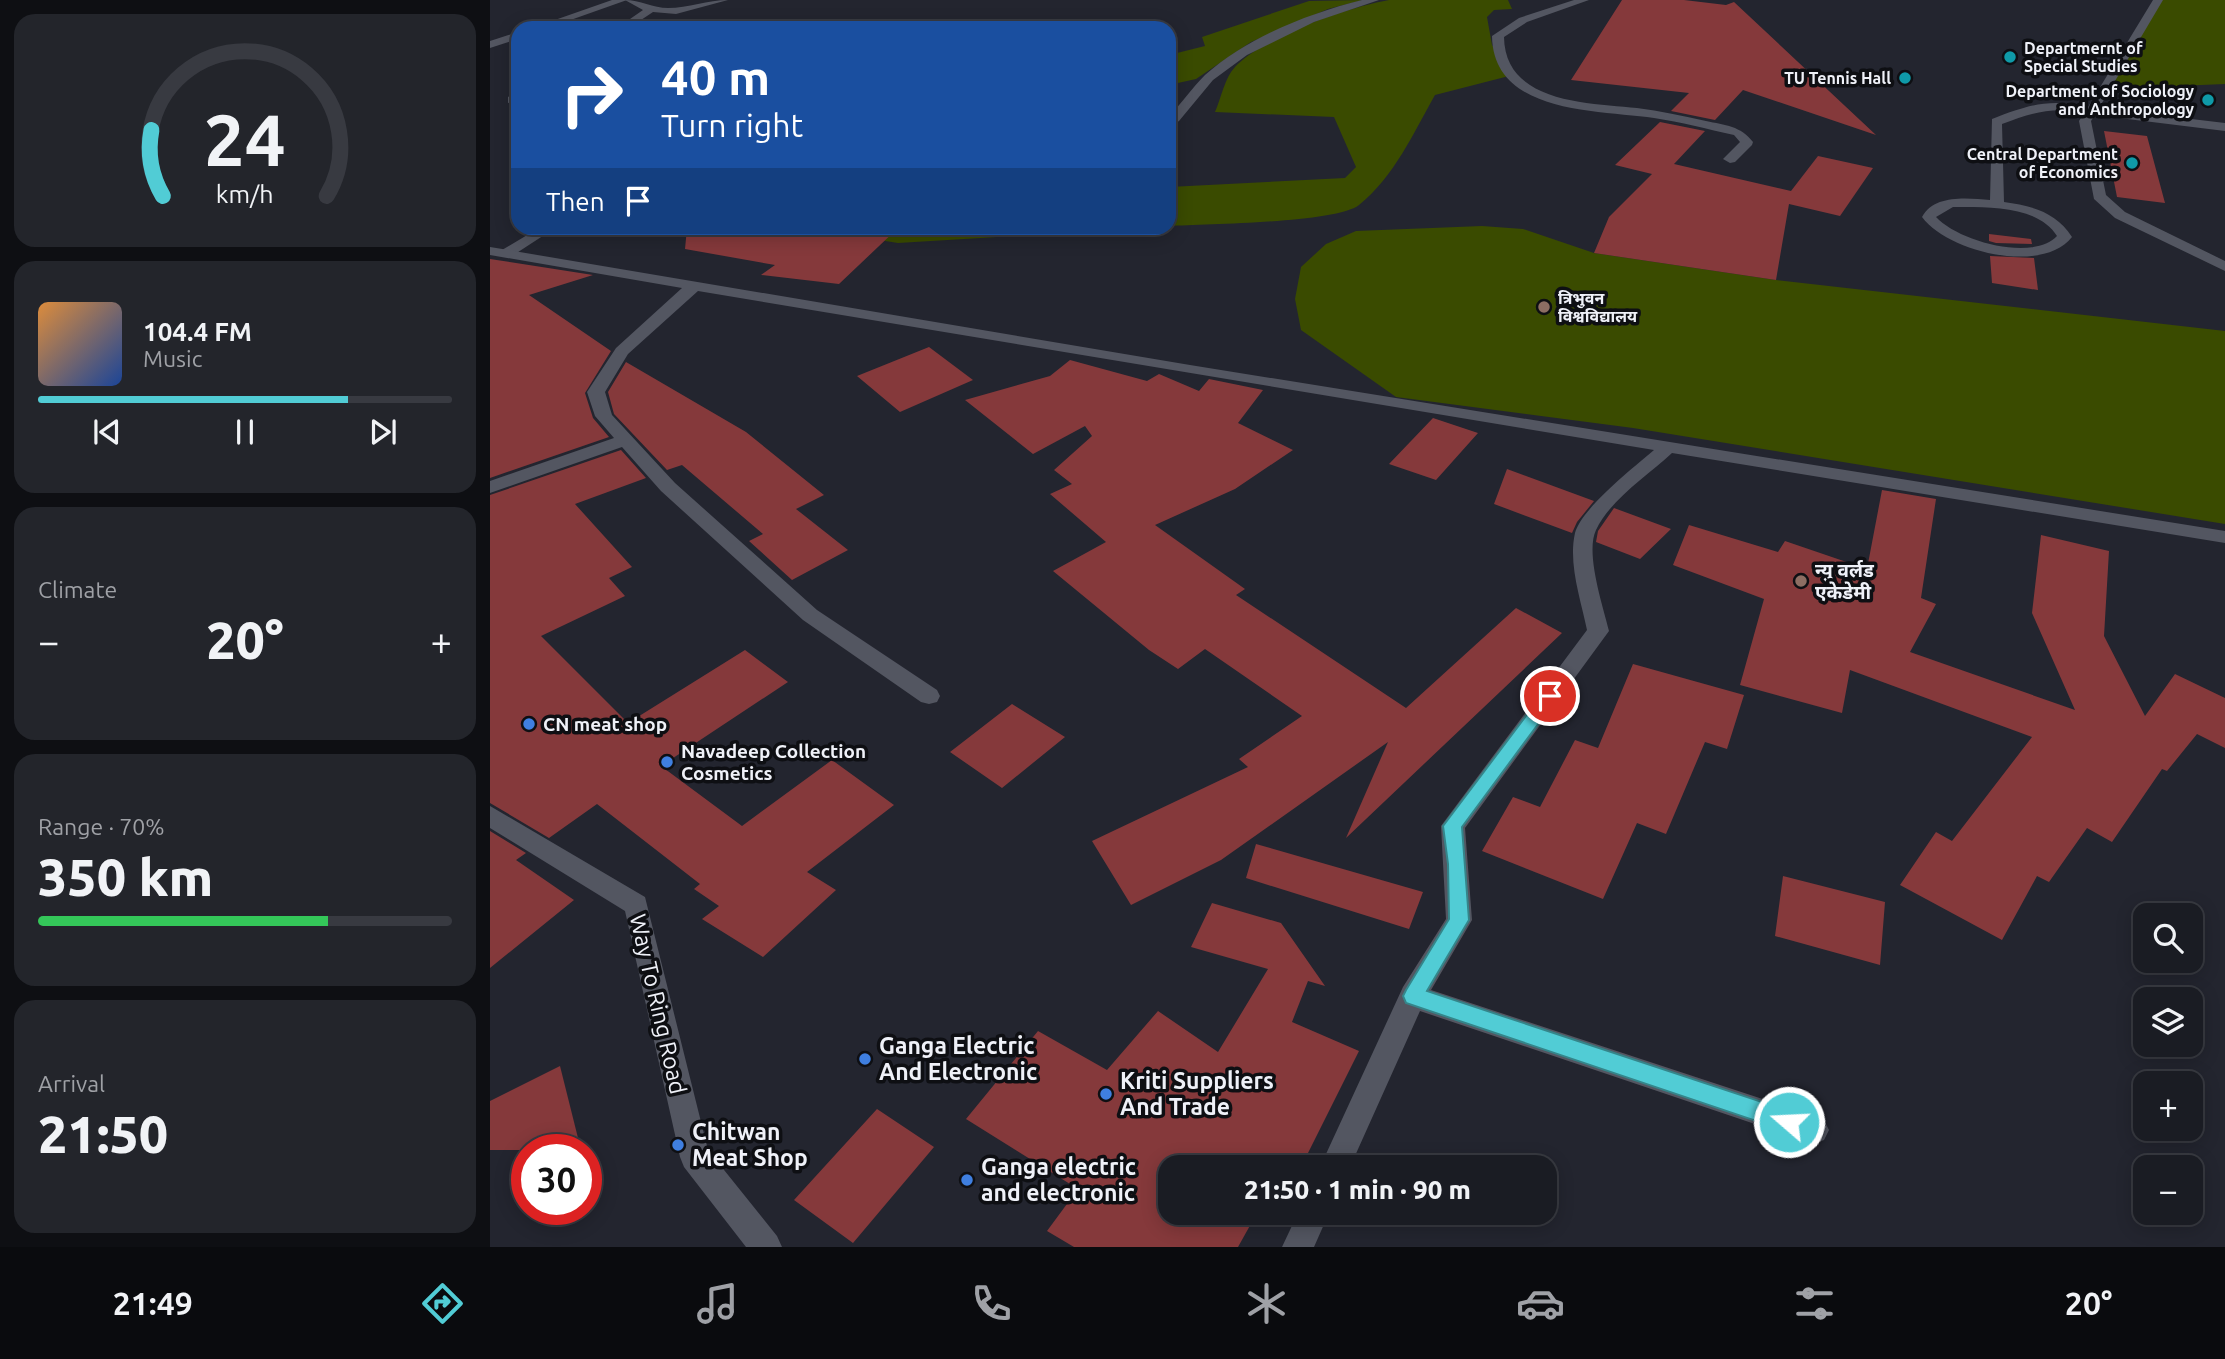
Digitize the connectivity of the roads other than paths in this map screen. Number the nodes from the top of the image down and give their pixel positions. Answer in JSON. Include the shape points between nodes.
{"nodes":[{"id":1,"x":622,"y":0,"type":"edge"},
{"id":2,"x":630,"y":0,"type":"edge"},
{"id":3,"x":723,"y":0,"type":"edge"},
{"id":4,"x":1374,"y":0,"type":"edge"},
{"id":5,"x":1584,"y":0,"type":"edge"},
{"id":6,"x":2158,"y":0,"type":"edge"},
{"id":7,"x":650,"y":10,"type":"junction"},
{"id":8,"x":672,"y":13,"type":"junction"},
{"id":9,"x":558,"y":21,"type":"edge"},
{"id":10,"x":633,"y":21,"type":"edge"},
{"id":11,"x":664,"y":21,"type":"edge"},
{"id":12,"x":511,"y":38,"type":"edge"},
{"id":13,"x":490,"y":45,"type":"edge"},
{"id":14,"x":2091,"y":111,"type":"junction"},
{"id":15,"x":1176,"y":115,"type":"edge"},
{"id":16,"x":2225,"y":127,"type":"edge"},
{"id":17,"x":1730,"y":159,"type":"dead end"},
{"id":18,"x":1997,"y":205,"type":"junction"},
{"id":19,"x":533,"y":235,"type":"edge"},
{"id":20,"x":498,"y":252,"type":"edge"},
{"id":21,"x":2225,"y":267,"type":"edge"},
{"id":22,"x":694,"y":286,"type":"junction"},
{"id":23,"x":625,"y":440,"type":"junction"},
{"id":24,"x":1668,"y":447,"type":"junction"},
{"id":25,"x":490,"y":487,"type":"edge"},
{"id":26,"x":2225,"y":537,"type":"edge"},
{"id":27,"x":929,"y":696,"type":"dead end"},
{"id":28,"x":490,"y":816,"type":"edge"},
{"id":29,"x":1413,"y":996,"type":"junction"},
{"id":30,"x":1814,"y":1130,"type":"dead end"},
{"id":31,"x":1340,"y":1155,"type":"edge"},
{"id":32,"x":1308,"y":1225,"type":"edge"},
{"id":33,"x":766,"y":1247,"type":"edge"},
{"id":34,"x":1298,"y":1247,"type":"edge"}],
"edges":[{"from":1,"to":9,"type":"street"},
{"from":2,"to":7,"type":"street"},
{"from":3,"to":8,"type":"street"},
{"from":4,"to":15,"type":"street","via":[[1341,8],[1241,52],[1209,77]]},
{"from":5,"to":17,"type":"street","via":[[1522,20],[1498,36],[1499,48],[1518,83],[1542,96],[1738,132],[1747,142]]},
{"from":6,"to":14,"type":"street"},
{"from":7,"to":8,"type":"street"},
{"from":7,"to":10,"type":"street"},
{"from":8,"to":11,"type":"street"},
{"from":12,"to":13,"type":"street"},
{"from":14,"to":16,"type":"street"},
{"from":14,"to":18,"type":"street","via":[[2040,105],[1997,121]]},
{"from":14,"to":21,"type":"street","via":[[2085,121],[2099,196],[2120,215]]},
{"from":18,"to":18,"type":"street","via":[[1951,203],[1929,217],[1941,232],[1970,244],[2023,251],[2062,244],[2065,237],[2055,223]]},
{"from":19,"to":20,"type":"street"},
{"from":20,"to":22,"type":"street"},
{"from":22,"to":23,"type":"street","via":[[622,351],[596,392],[604,415]]},
{"from":22,"to":24,"type":"street"},
{"from":23,"to":25,"type":"street"},
{"from":23,"to":27,"type":"street","via":[[668,487],[810,615]]},
{"from":24,"to":26,"type":"street"},
{"from":24,"to":29,"type":"street","via":[[1606,502],[1585,531],[1583,561],[1598,631],[1453,826],[1459,920]]},
{"from":28,"to":33,"type":"street","name":"Way To Ring Road","via":[[636,905],[695,1157]]},
{"from":29,"to":30,"type":"street"},
{"from":29,"to":31,"type":"street"},
{"from":32,"to":34,"type":"street"}]}
